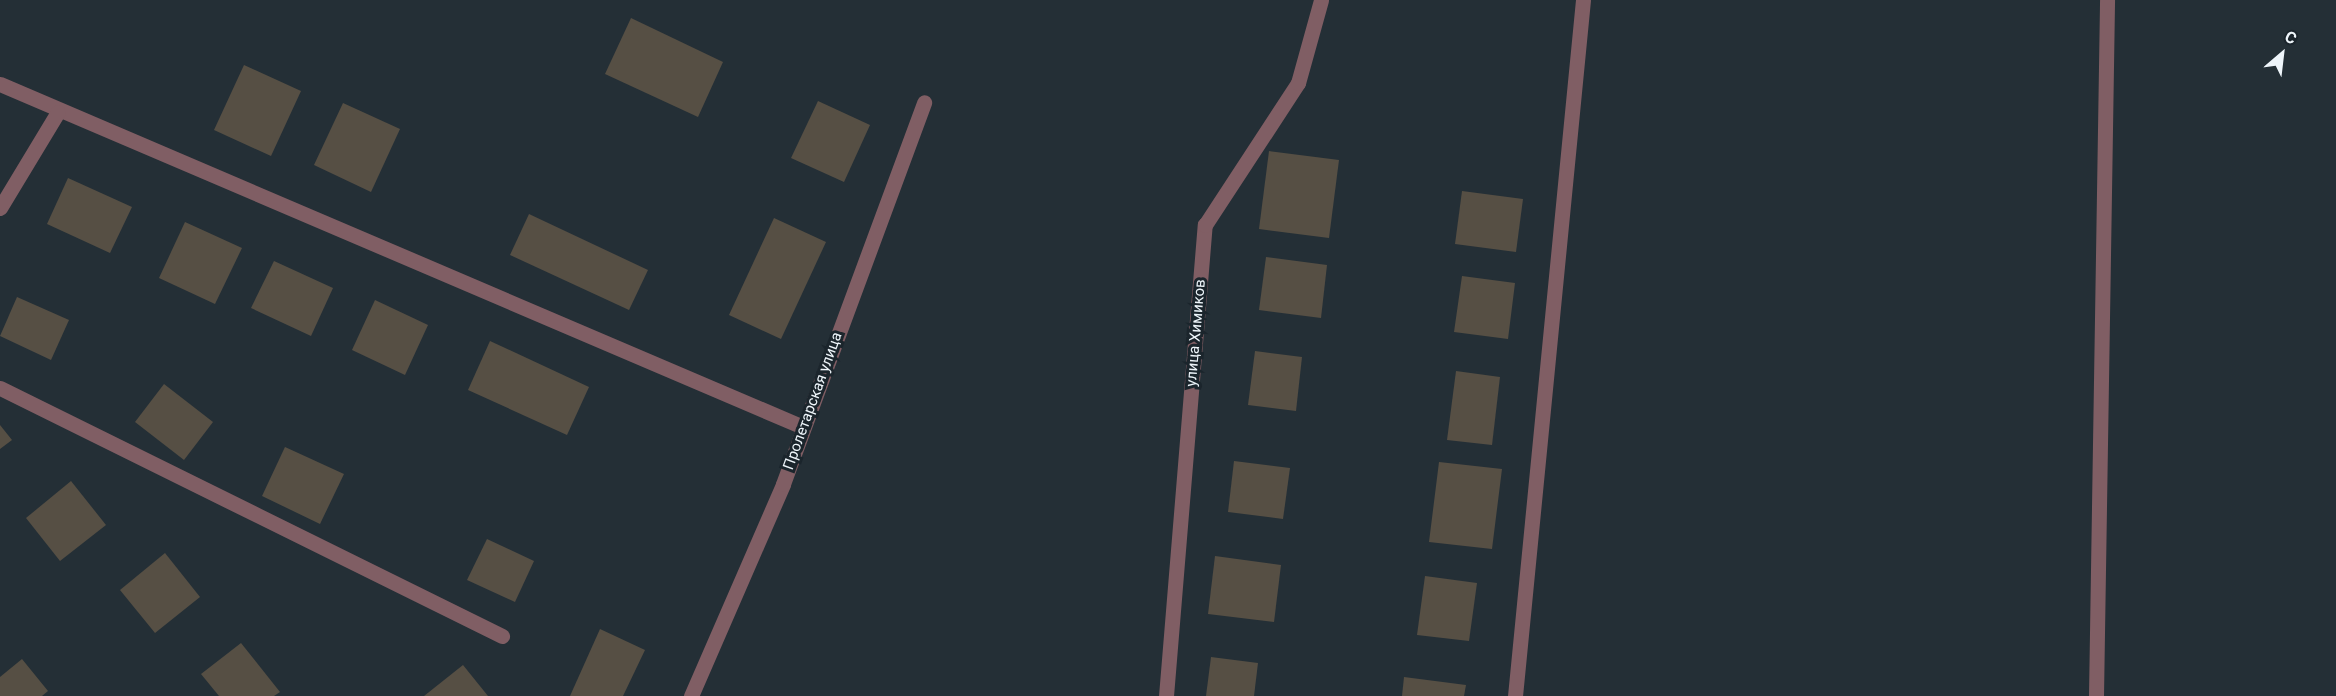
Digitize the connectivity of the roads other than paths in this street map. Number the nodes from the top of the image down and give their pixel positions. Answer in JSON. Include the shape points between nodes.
{"nodes":[{"id":1,"x":1321,"y":0,"type":"edge"},
{"id":2,"x":1583,"y":0,"type":"edge"},
{"id":3,"x":2108,"y":0,"type":"edge"},
{"id":4,"x":0,"y":84,"type":"edge"},
{"id":5,"x":924,"y":102,"type":"dead end"},
{"id":6,"x":58,"y":112,"type":"junction"},
{"id":7,"x":0,"y":208,"type":"edge"},
{"id":8,"x":0,"y":388,"type":"edge"},
{"id":9,"x":803,"y":427,"type":"junction"},
{"id":10,"x":502,"y":636,"type":"dead end"},
{"id":11,"x":691,"y":696,"type":"edge"},
{"id":12,"x":1166,"y":696,"type":"edge"},
{"id":13,"x":1515,"y":696,"type":"edge"},
{"id":14,"x":2097,"y":696,"type":"edge"}],
"edges":[{"from":1,"to":12,"type":"street","name":"улица Химиков","via":[[1298,83],[1205,225]]},
{"from":2,"to":13,"type":"street"},
{"from":3,"to":14,"type":"street"},
{"from":4,"to":6,"type":"street"},
{"from":5,"to":9,"type":"street","name":"Пролетарская улица"},
{"from":6,"to":7,"type":"street"},
{"from":6,"to":9,"type":"street"},
{"from":8,"to":10,"type":"street"},
{"from":9,"to":11,"type":"street","name":"Пролетарская улица"}]}
